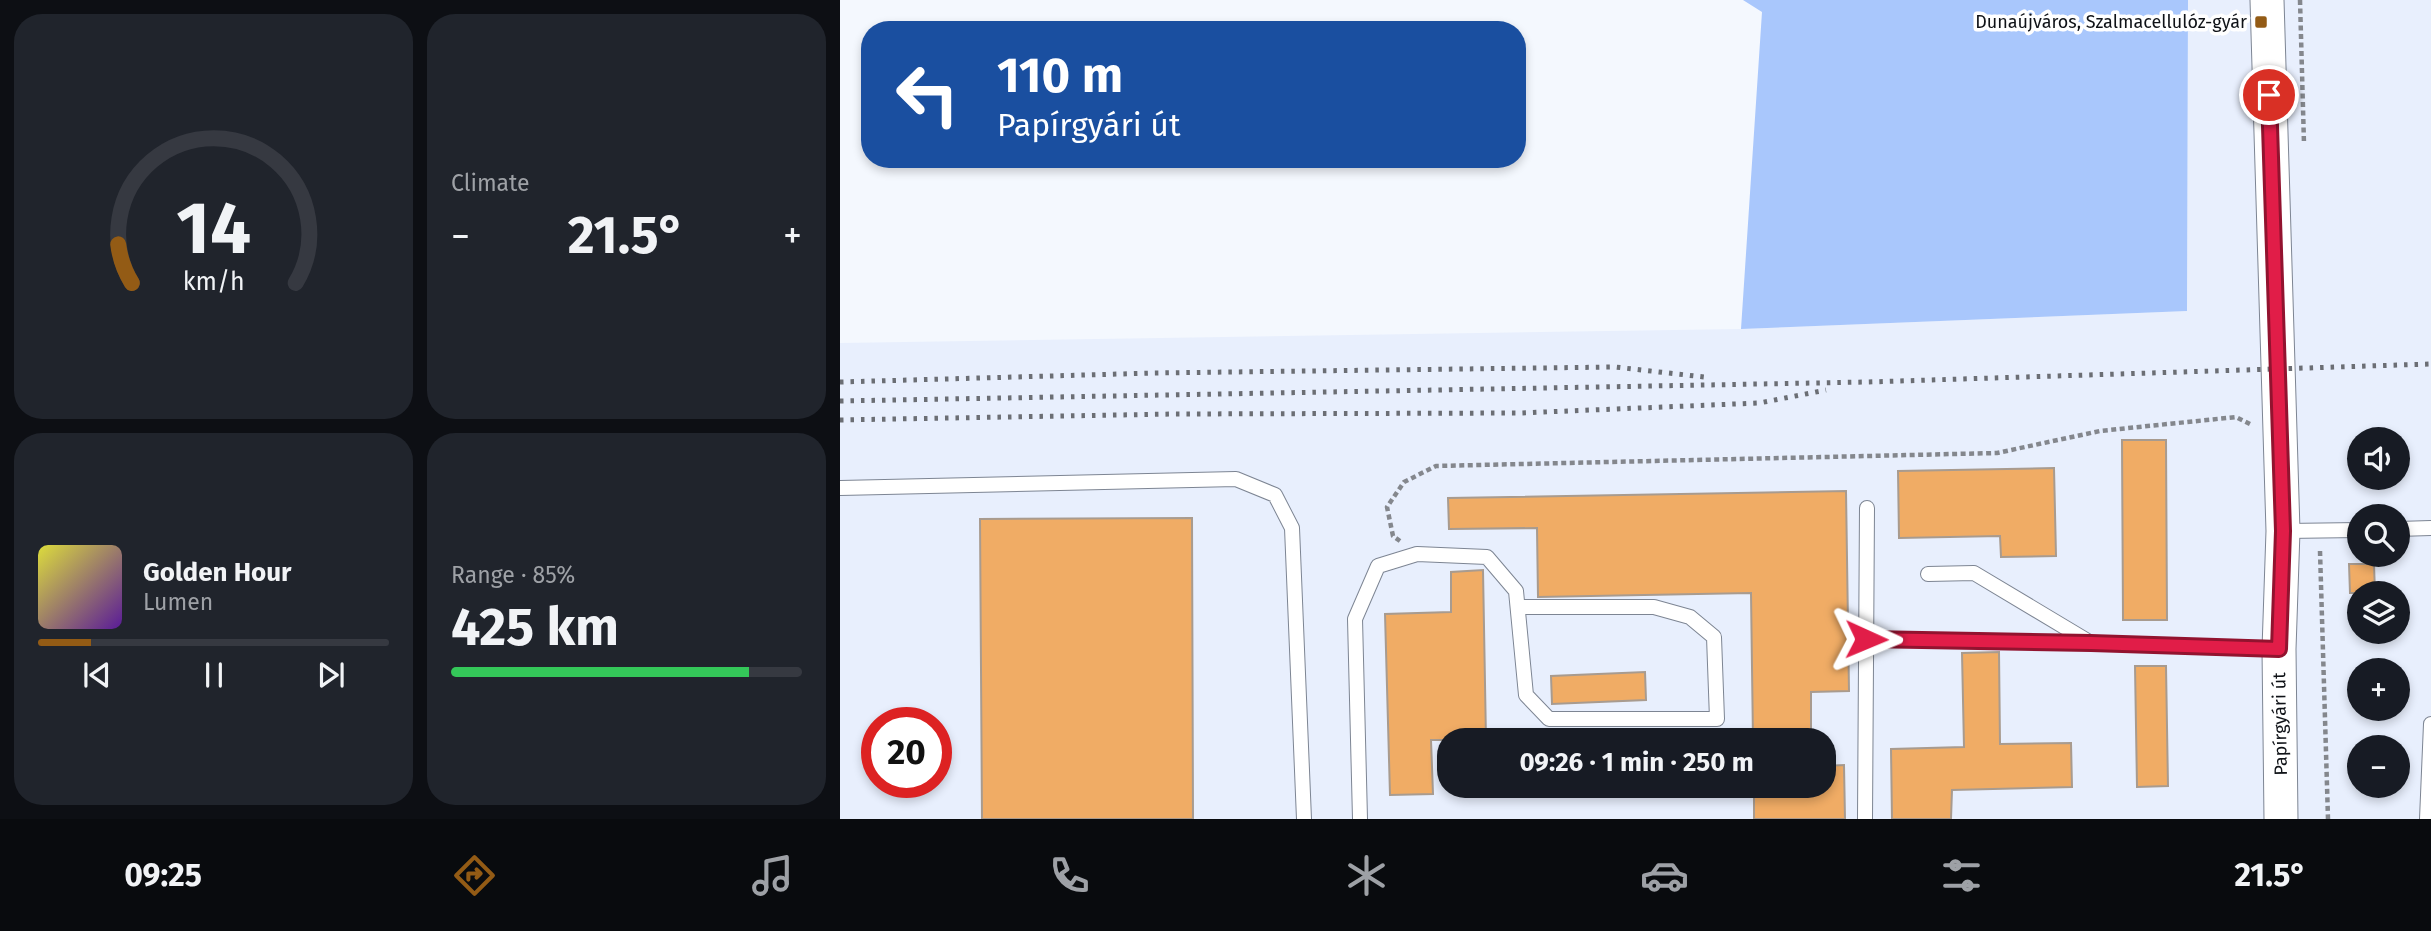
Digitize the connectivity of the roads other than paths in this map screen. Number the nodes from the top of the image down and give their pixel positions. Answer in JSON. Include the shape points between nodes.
{"nodes":[{"id":1,"x":2267,"y":0,"type":"edge"},
{"id":2,"x":840,"y":488,"type":"edge"},
{"id":3,"x":1867,"y":508,"type":"dead end"},
{"id":4,"x":2431,"y":528,"type":"edge"},
{"id":5,"x":2410,"y":529,"type":"edge"},
{"id":6,"x":2347,"y":530,"type":"edge"},
{"id":7,"x":2283,"y":531,"type":"junction"},
{"id":8,"x":1928,"y":574,"type":"dead end"},
{"id":9,"x":1518,"y":607,"type":"junction"},
{"id":10,"x":1866,"y":639,"type":"junction"},
{"id":11,"x":2091,"y":643,"type":"junction"},
{"id":12,"x":2279,"y":649,"type":"junction"},
{"id":13,"x":2431,"y":724,"type":"edge"},
{"id":14,"x":1304,"y":819,"type":"edge"},
{"id":15,"x":1360,"y":819,"type":"edge"},
{"id":16,"x":1866,"y":819,"type":"edge"},
{"id":17,"x":2281,"y":819,"type":"edge"},
{"id":18,"x":2427,"y":819,"type":"edge"}],
"edges":[{"from":1,"to":7,"type":"street","name":"Papírgyári út"},
{"from":2,"to":14,"type":"lane","via":[[1236,479],[1275,495],[1292,528]]},
{"from":3,"to":10,"type":"lane"},
{"from":4,"to":5,"type":"lane"},
{"from":6,"to":7,"type":"lane"},
{"from":7,"to":12,"type":"street","name":"Papírgyári út"},
{"from":8,"to":11,"type":"lane","via":[[1974,573]]},
{"from":9,"to":9,"type":"lane","via":[[1526,695],[1549,719],[1717,719],[1714,637],[1689,617],[1654,607]]},
{"from":9,"to":15,"type":"lane","via":[[1516,591],[1487,557],[1417,554],[1378,566],[1355,619]]},
{"from":10,"to":11,"type":"lane"},
{"from":10,"to":16,"type":"lane"},
{"from":11,"to":12,"type":"lane"},
{"from":12,"to":17,"type":"street","name":"Papírgyári út"},
{"from":13,"to":18,"type":"lane"}]}
